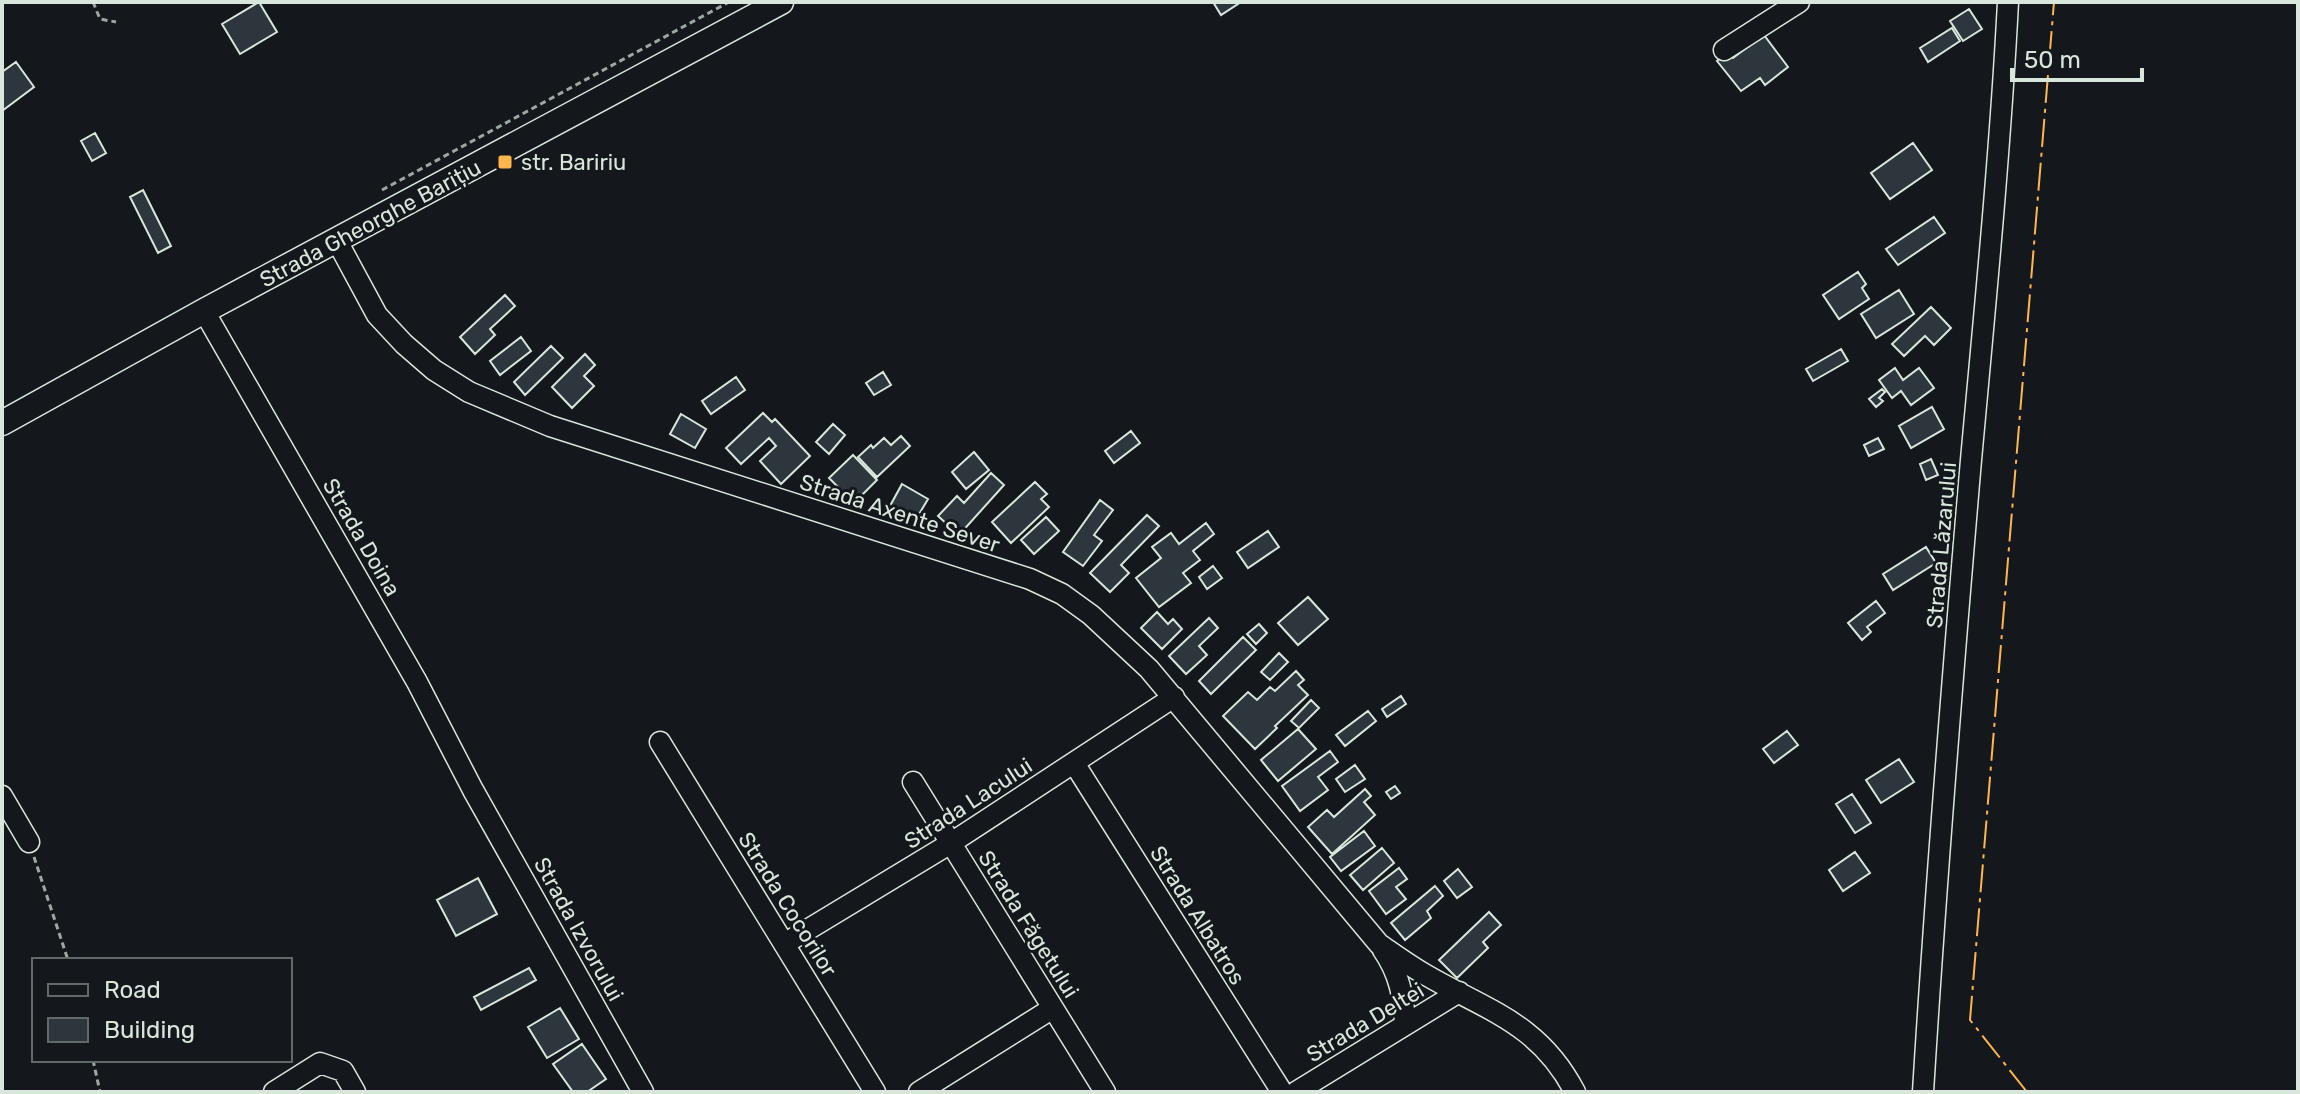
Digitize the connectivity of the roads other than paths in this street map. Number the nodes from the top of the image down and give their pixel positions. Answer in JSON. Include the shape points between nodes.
{"nodes":[{"id":1,"x":781,"y":2,"type":"edge"},
{"id":2,"x":1799,"y":2,"type":"edge"},
{"id":3,"x":2008,"y":2,"type":"edge"},
{"id":4,"x":1724,"y":50,"type":"dead end"},
{"id":5,"x":337,"y":241,"type":"junction"},
{"id":6,"x":204,"y":311,"type":"junction"},
{"id":7,"x":2,"y":423,"type":"edge"},
{"id":8,"x":1174,"y":697,"type":"junction"},
{"id":9,"x":660,"y":742,"type":"dead end"},
{"id":10,"x":1074,"y":763,"type":"junction"},
{"id":11,"x":913,"y":782,"type":"dead end"},
{"id":12,"x":473,"y":790,"type":"joint"},
{"id":13,"x":2,"y":796,"type":"edge"},
{"id":14,"x":29,"y":842,"type":"road end"},
{"id":15,"x":951,"y":843,"type":"junction"},
{"id":16,"x":784,"y":944,"type":"junction"},
{"id":17,"x":1379,"y":944,"type":"junction"},
{"id":18,"x":1459,"y":992,"type":"junction"},
{"id":19,"x":1053,"y":1008,"type":"junction"},
{"id":20,"x":1405,"y":1025,"type":"junction"},
{"id":21,"x":274,"y":1092,"type":"edge"},
{"id":22,"x":355,"y":1092,"type":"edge"},
{"id":23,"x":643,"y":1092,"type":"edge"},
{"id":24,"x":875,"y":1092,"type":"edge"},
{"id":25,"x":919,"y":1092,"type":"edge"},
{"id":26,"x":1105,"y":1092,"type":"edge"},
{"id":27,"x":1282,"y":1092,"type":"edge"},
{"id":28,"x":1296,"y":1092,"type":"edge"},
{"id":29,"x":1575,"y":1092,"type":"edge"},
{"id":30,"x":1923,"y":1092,"type":"edge"}],
"edges":[{"from":1,"to":5,"type":"main road","name":"Strada Gheorghe Barițiu"},
{"from":2,"to":4,"type":"street"},
{"from":3,"to":30,"type":"street","name":"Strada Lăzarului"},
{"from":5,"to":6,"type":"main road","name":"Strada Gheorghe Barițiu"},
{"from":5,"to":8,"type":"street","name":"Strada Axente Sever","via":[[377,315],[434,370],[469,392],[550,426],[1030,579],[1091,615]]},
{"from":6,"to":7,"type":"main road","name":"Strada Gheorghe Barițiu"},
{"from":6,"to":12,"type":"street","name":"Strada Doina","via":[[417,682]]},
{"from":8,"to":10,"type":"street","name":"Strada Lacului"},
{"from":8,"to":17,"type":"street","name":"Strada Axente Sever"},
{"from":9,"to":16,"type":"street","name":"Strada Cocorilor"},
{"from":10,"to":15,"type":"street","name":"Strada Lacului"},
{"from":10,"to":27,"type":"street","name":"Strada Albatros"},
{"from":11,"to":15,"type":"street","name":"Strada Făgetului"},
{"from":12,"to":23,"type":"street","name":"Strada Izvorului"},
{"from":13,"to":14,"type":"street"},
{"from":15,"to":16,"type":"street","name":"Strada Lacului"},
{"from":15,"to":19,"type":"street","name":"Strada Făgetului"},
{"from":16,"to":24,"type":"street","name":"Strada Cocorilor"},
{"from":17,"to":18,"type":"street","name":"Strada Axente Sever"},
{"from":17,"to":20,"type":"street","name":"Strada Axente Sever","via":[[1400,982]]},
{"from":18,"to":20,"type":"street","name":"Strada Deltei"},
{"from":18,"to":29,"type":"street","name":"Strada Axente Sever","via":[[1519,1025],[1543,1046]]},
{"from":19,"to":25,"type":"street"},
{"from":19,"to":26,"type":"street","name":"Strada Făgetului"},
{"from":20,"to":28,"type":"street","name":"Strada Deltei"},
{"from":21,"to":22,"type":"street","via":[[320,1063],[343,1071]]}]}
